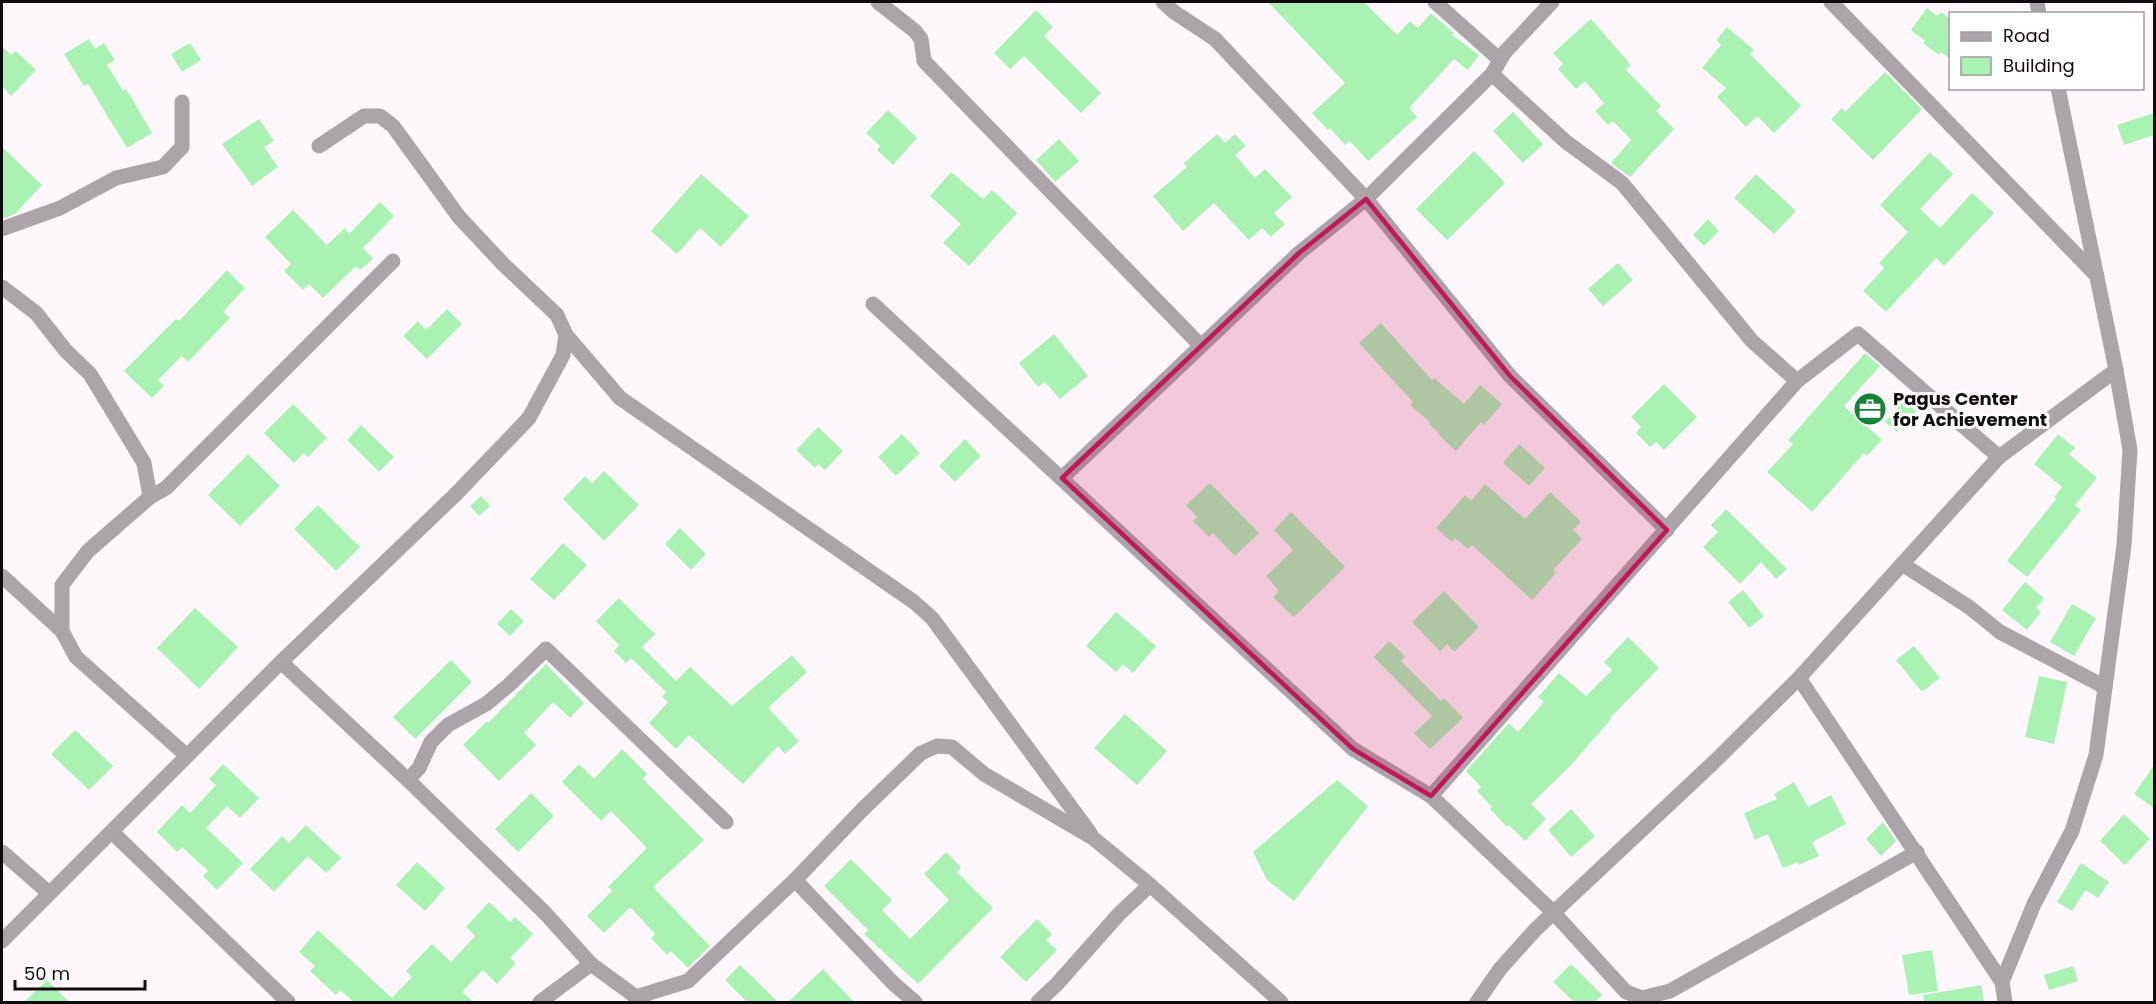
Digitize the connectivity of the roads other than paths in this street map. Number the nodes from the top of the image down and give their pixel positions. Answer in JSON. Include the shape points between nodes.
{"nodes":[{"id":1,"x":878,"y":2,"type":"edge"},
{"id":2,"x":1162,"y":2,"type":"edge"},
{"id":3,"x":1435,"y":2,"type":"edge"},
{"id":4,"x":1552,"y":2,"type":"edge"},
{"id":5,"x":1831,"y":2,"type":"edge"},
{"id":6,"x":1500,"y":60,"type":"junction"},
{"id":7,"x":1492,"y":74,"type":"junction"},
{"id":8,"x":2058,"y":90,"type":"edge"},
{"id":9,"x":182,"y":102,"type":"dead end"},
{"id":10,"x":319,"y":146,"type":"dead end"},
{"id":11,"x":1366,"y":199,"type":"junction"},
{"id":12,"x":2,"y":229,"type":"edge"},
{"id":13,"x":393,"y":261,"type":"dead end"},
{"id":14,"x":2097,"y":276,"type":"junction"},
{"id":15,"x":2,"y":287,"type":"edge"},
{"id":16,"x":873,"y":304,"type":"dead end"},
{"id":17,"x":566,"y":335,"type":"junction"},
{"id":18,"x":1201,"y":346,"type":"junction"},
{"id":19,"x":2116,"y":370,"type":"junction"},
{"id":20,"x":1797,"y":381,"type":"junction"},
{"id":21,"x":1999,"y":457,"type":"junction"},
{"id":22,"x":1062,"y":478,"type":"junction"},
{"id":23,"x":150,"y":497,"type":"junction"},
{"id":24,"x":1667,"y":530,"type":"junction"},
{"id":25,"x":1902,"y":564,"type":"junction"},
{"id":26,"x":2,"y":576,"type":"edge"},
{"id":27,"x":62,"y":631,"type":"junction"},
{"id":28,"x":281,"y":662,"type":"junction"},
{"id":29,"x":1799,"y":678,"type":"junction"},
{"id":30,"x":2105,"y":687,"type":"junction"},
{"id":31,"x":186,"y":755,"type":"junction"},
{"id":32,"x":408,"y":780,"type":"junction"},
{"id":33,"x":1431,"y":796,"type":"junction"},
{"id":34,"x":726,"y":822,"type":"dead end"},
{"id":35,"x":112,"y":832,"type":"junction"},
{"id":36,"x":1093,"y":838,"type":"junction"},
{"id":37,"x":2,"y":852,"type":"edge"},
{"id":38,"x":1917,"y":852,"type":"junction"},
{"id":39,"x":795,"y":880,"type":"junction"},
{"id":40,"x":1150,"y":885,"type":"junction"},
{"id":41,"x":49,"y":893,"type":"junction"},
{"id":42,"x":1553,"y":912,"type":"junction"},
{"id":43,"x":2,"y":941,"type":"edge"},
{"id":44,"x":591,"y":964,"type":"junction"},
{"id":45,"x":2002,"y":982,"type":"junction"},
{"id":46,"x":640,"y":1000,"type":"edge"},
{"id":47,"x":288,"y":1002,"type":"edge"},
{"id":48,"x":540,"y":1002,"type":"edge"},
{"id":49,"x":915,"y":1002,"type":"edge"},
{"id":50,"x":1038,"y":1002,"type":"edge"},
{"id":51,"x":1281,"y":1002,"type":"edge"},
{"id":52,"x":1477,"y":1002,"type":"edge"},
{"id":53,"x":2005,"y":1002,"type":"edge"}],
"edges":[{"from":1,"to":18,"type":"street","via":[[915,31],[921,39],[924,61]]},
{"from":2,"to":11,"type":"street","via":[[1215,39]]},
{"from":3,"to":6,"type":"street"},
{"from":4,"to":6,"type":"street"},
{"from":5,"to":14,"type":"street"},
{"from":6,"to":7,"type":"street"},
{"from":7,"to":11,"type":"street"},
{"from":7,"to":20,"type":"street","via":[[1565,141],[1622,183],[1752,341]]},
{"from":8,"to":14,"type":"street"},
{"from":9,"to":12,"type":"street","via":[[182,147],[163,167],[116,178],[60,208]]},
{"from":10,"to":17,"type":"street","via":[[364,116],[380,116],[393,126],[459,217],[557,315]]},
{"from":11,"to":18,"type":"street","via":[[1299,253]]},
{"from":11,"to":24,"type":"street","via":[[1510,376]]},
{"from":13,"to":23,"type":"street","via":[[166,488]]},
{"from":14,"to":19,"type":"street"},
{"from":15,"to":23,"type":"street","via":[[36,313],[90,374],[144,463]]},
{"from":16,"to":22,"type":"street"},
{"from":17,"to":28,"type":"street","via":[[563,355],[529,418]]},
{"from":17,"to":36,"type":"street","via":[[620,398],[932,618]]},
{"from":18,"to":22,"type":"street"},
{"from":19,"to":21,"type":"street"},
{"from":19,"to":30,"type":"street","via":[[2130,450],[2124,545]]},
{"from":20,"to":21,"type":"street","via":[[1858,334]]},
{"from":20,"to":24,"type":"street"},
{"from":21,"to":25,"type":"street"},
{"from":22,"to":33,"type":"street","via":[[1353,749]]},
{"from":23,"to":27,"type":"street","via":[[88,552],[62,585]]},
{"from":24,"to":33,"type":"street"},
{"from":25,"to":29,"type":"street"},
{"from":25,"to":30,"type":"street","via":[[2000,632]]},
{"from":26,"to":27,"type":"street"},
{"from":27,"to":31,"type":"street","via":[[76,657]]},
{"from":28,"to":31,"type":"street"},
{"from":28,"to":32,"type":"street"},
{"from":29,"to":38,"type":"street"},
{"from":29,"to":42,"type":"street"},
{"from":30,"to":45,"type":"street","via":[[2096,755],[2072,831],[2034,904]]},
{"from":31,"to":35,"type":"street"},
{"from":32,"to":34,"type":"street","via":[[419,768],[431,742],[448,725],[486,704],[546,649]]},
{"from":32,"to":44,"type":"street","via":[[545,913]]},
{"from":33,"to":42,"type":"street"},
{"from":35,"to":41,"type":"street"},
{"from":35,"to":47,"type":"street"},
{"from":36,"to":39,"type":"street","via":[[984,774],[952,747],[937,746],[921,753]]},
{"from":36,"to":40,"type":"street"},
{"from":37,"to":41,"type":"street"},
{"from":38,"to":42,"type":"street","via":[[1670,991],[1642,998],[1626,992]]},
{"from":38,"to":45,"type":"street"},
{"from":39,"to":46,"type":"street","via":[[688,981]]},
{"from":39,"to":49,"type":"street"},
{"from":40,"to":50,"type":"street"},
{"from":40,"to":51,"type":"street"},
{"from":41,"to":43,"type":"street"},
{"from":42,"to":52,"type":"street","via":[[1500,969]]},
{"from":44,"to":46,"type":"street"},
{"from":44,"to":48,"type":"street"},
{"from":45,"to":53,"type":"street"}]}
